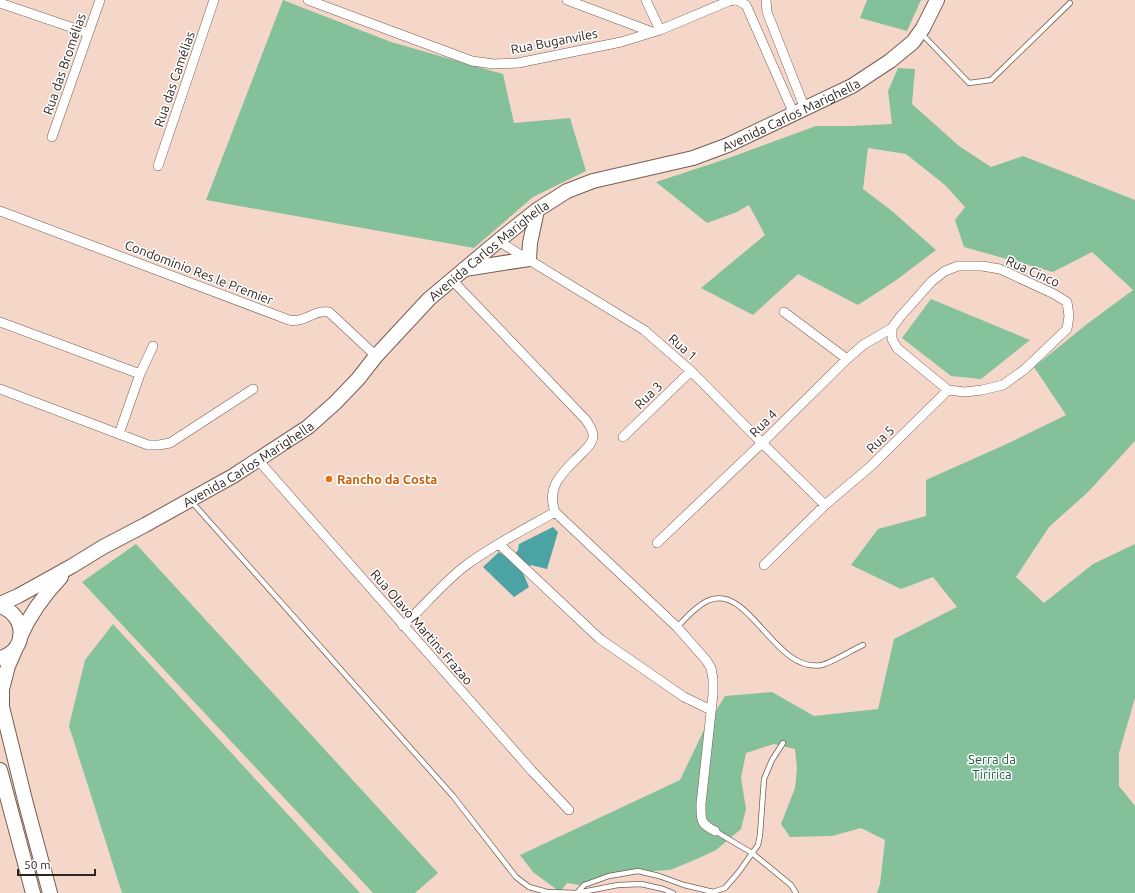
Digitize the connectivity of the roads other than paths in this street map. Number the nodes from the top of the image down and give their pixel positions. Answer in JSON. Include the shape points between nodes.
{"nodes":[{"id":1,"x":100,"y":0,"type":"edge"},
{"id":2,"x":214,"y":0,"type":"edge"},
{"id":3,"x":308,"y":0,"type":"edge"},
{"id":4,"x":567,"y":0,"type":"edge"},
{"id":5,"x":646,"y":0,"type":"edge"},
{"id":6,"x":736,"y":0,"type":"edge"},
{"id":7,"x":766,"y":0,"type":"edge"},
{"id":8,"x":937,"y":0,"type":"edge"},
{"id":9,"x":319,"y":2,"type":"edge"},
{"id":10,"x":0,"y":3,"type":"edge"},
{"id":11,"x":1070,"y":3,"type":"dead end"},
{"id":12,"x":656,"y":30,"type":"junction"},
{"id":13,"x":920,"y":32,"type":"junction"},
{"id":14,"x":88,"y":33,"type":"junction"},
{"id":15,"x":800,"y":112,"type":"junction"},
{"id":16,"x":52,"y":137,"type":"dead end"},
{"id":17,"x":158,"y":166,"type":"dead end"},
{"id":18,"x":537,"y":210,"type":"junction"},
{"id":19,"x":0,"y":211,"type":"edge"},
{"id":20,"x":498,"y":241,"type":"junction"},
{"id":21,"x":529,"y":260,"type":"junction"},
{"id":22,"x":465,"y":269,"type":"junction"},
{"id":23,"x":452,"y":280,"type":"junction"},
{"id":24,"x":784,"y":312,"type":"dead end"},
{"id":25,"x":0,"y":322,"type":"edge"},
{"id":26,"x":892,"y":328,"type":"junction"},
{"id":27,"x":154,"y":346,"type":"dead end"},
{"id":28,"x":376,"y":356,"type":"junction"},
{"id":29,"x":847,"y":359,"type":"junction"},
{"id":30,"x":691,"y":372,"type":"junction"},
{"id":31,"x":140,"y":374,"type":"junction"},
{"id":32,"x":0,"y":389,"type":"edge"},
{"id":33,"x":253,"y":389,"type":"dead end"},
{"id":34,"x":948,"y":390,"type":"junction"},
{"id":35,"x":119,"y":434,"type":"junction"},
{"id":36,"x":623,"y":437,"type":"dead end"},
{"id":37,"x":762,"y":443,"type":"junction"},
{"id":38,"x":258,"y":460,"type":"junction"},
{"id":39,"x":190,"y":500,"type":"junction"},
{"id":40,"x":825,"y":505,"type":"junction"},
{"id":41,"x":555,"y":512,"type":"junction"},
{"id":42,"x":657,"y":543,"type":"dead end"},
{"id":43,"x":499,"y":544,"type":"junction"},
{"id":44,"x":764,"y":565,"type":"dead end"},
{"id":45,"x":72,"y":566,"type":"junction"},
{"id":46,"x":0,"y":605,"type":"edge"},
{"id":47,"x":404,"y":626,"type":"junction"},
{"id":48,"x":677,"y":626,"type":"junction"},
{"id":49,"x":18,"y":643,"type":"junction"},
{"id":50,"x":863,"y":645,"type":"dead end"},
{"id":51,"x":0,"y":658,"type":"edge"},
{"id":52,"x":711,"y":710,"type":"junction"},
{"id":53,"x":783,"y":743,"type":"dead end"},
{"id":54,"x":0,"y":770,"type":"edge"},
{"id":55,"x":569,"y":810,"type":"dead end"},
{"id":56,"x":715,"y":831,"type":"joint"},
{"id":57,"x":752,"y":853,"type":"junction"},
{"id":58,"x":577,"y":892,"type":"edge"},
{"id":59,"x":33,"y":893,"type":"edge"},
{"id":60,"x":50,"y":893,"type":"edge"},
{"id":61,"x":673,"y":893,"type":"edge"},
{"id":62,"x":796,"y":893,"type":"edge"}],
"edges":[{"from":1,"to":14,"type":"street","name":"Rua das Bromélias"},
{"from":2,"to":17,"type":"street","name":"Rua das Camélias"},
{"from":3,"to":9,"type":"street","name":"Rua Buganviles"},
{"from":4,"to":12,"type":"street"},
{"from":5,"to":12,"type":"street"},
{"from":6,"to":12,"type":"street","name":"Rua Buganviles"},
{"from":6,"to":15,"type":"street","name":"Rua Buganviles","via":[[746,6]]},
{"from":7,"to":15,"type":"street","via":[[767,12]]},
{"from":8,"to":13,"type":"main road","name":"Avenida Carlos Marighella"},
{"from":9,"to":12,"type":"street","name":"Rua Buganviles","via":[[472,61],[494,64],[518,63],[621,42]]},
{"from":10,"to":14,"type":"street"},
{"from":11,"to":13,"type":"lane","via":[[991,80],[969,83]]},
{"from":13,"to":15,"type":"main road","name":"Avenida Carlos Marighella","via":[[913,42],[890,61],[852,86]]},
{"from":14,"to":16,"type":"street","name":"Rua das Bromélias"},
{"from":15,"to":18,"type":"main road","name":"Avenida Carlos Marighella","via":[[693,158],[593,181],[567,191]]},
{"from":18,"to":20,"type":"main road","name":"Avenida Carlos Marighella"},
{"from":18,"to":21,"type":"main road"},
{"from":19,"to":28,"type":"street","name":"Condominio Res le Premier","via":[[289,320],[296,322],[320,311],[328,312]]},
{"from":20,"to":21,"type":"street","name":"Rua 1"},
{"from":20,"to":22,"type":"main road","name":"Avenida Carlos Marighella"},
{"from":21,"to":22,"type":"main road"},
{"from":21,"to":30,"type":"street","name":"Rua 1","via":[[644,330]]},
{"from":22,"to":23,"type":"main road","name":"Avenida Carlos Marighella"},
{"from":23,"to":28,"type":"main road","name":"Avenida Carlos Marighella","via":[[429,299]]},
{"from":23,"to":41,"type":"street","via":[[592,429],[590,445],[558,478],[552,502]]},
{"from":24,"to":29,"type":"street"},
{"from":25,"to":31,"type":"street"},
{"from":26,"to":29,"type":"street","name":"Rua 4"},
{"from":26,"to":34,"type":"street","via":[[892,339],[897,348]]},
{"from":26,"to":34,"type":"street","name":"Rua Cinco","via":[[932,281],[945,271],[958,266],[1000,269],[1066,302],[1069,316],[1067,329],[1025,369],[1003,385],[965,392]]},
{"from":27,"to":31,"type":"street"},
{"from":28,"to":38,"type":"main road","name":"Avenida Carlos Marighella","via":[[335,404],[308,427]]},
{"from":29,"to":37,"type":"street","name":"Rua 4"},
{"from":30,"to":36,"type":"street","name":"Rua 3"},
{"from":30,"to":37,"type":"street","name":"Rua 1"},
{"from":31,"to":35,"type":"street"},
{"from":32,"to":35,"type":"street"},
{"from":33,"to":35,"type":"street","via":[[170,443],[148,445]]},
{"from":34,"to":40,"type":"street","name":"Rua 5","via":[[871,466]]},
{"from":37,"to":40,"type":"street","name":"Rua 1"},
{"from":37,"to":42,"type":"street","name":"Rua 4"},
{"from":38,"to":39,"type":"main road","name":"Avenida Carlos Marighella"},
{"from":38,"to":47,"type":"street","name":"Rua Olavo Martins Frazao"},
{"from":39,"to":45,"type":"main road","name":"Avenida Carlos Marighella","via":[[103,546]]},
{"from":39,"to":58,"type":"lane","via":[[453,796],[516,876],[529,887],[547,892]]},
{"from":40,"to":44,"type":"street","name":"Rua 5"},
{"from":41,"to":43,"type":"street"},
{"from":41,"to":48,"type":"street"},
{"from":43,"to":47,"type":"street","via":[[454,575]]},
{"from":43,"to":52,"type":"street","via":[[600,639],[684,697]]},
{"from":45,"to":46,"type":"main road","name":"Avenida Carlos Marighella"},
{"from":45,"to":49,"type":"main road","name":"Avenida Carlos Marighella","via":[[42,599],[26,624]]},
{"from":46,"to":49,"type":"main road","via":[[10,611],[19,623]]},
{"from":47,"to":55,"type":"street","name":"Rua Olavo Martins Frazao"},
{"from":48,"to":50,"type":"lane","via":[[708,600],[720,598],[743,608],[783,651],[798,662],[822,665]]},
{"from":48,"to":52,"type":"street","via":[[711,668]]},
{"from":49,"to":51,"type":"main road","via":[[9,655]]},
{"from":49,"to":60,"type":"main road","name":"Avenida Carlos Marighella","via":[[2,689],[2,707]]},
{"from":52,"to":56,"type":"street","via":[[701,817],[706,827]]},
{"from":53,"to":57,"type":"lane","via":[[764,779],[760,835],[758,845]]},
{"from":54,"to":59,"type":"main road"},
{"from":56,"to":57,"type":"lane"},
{"from":57,"to":58,"type":"lane","via":[[725,888],[713,892],[638,871],[584,884]]},
{"from":57,"to":62,"type":"lane","via":[[791,885]]},
{"from":58,"to":61,"type":"lane","via":[[641,884]]}]}
